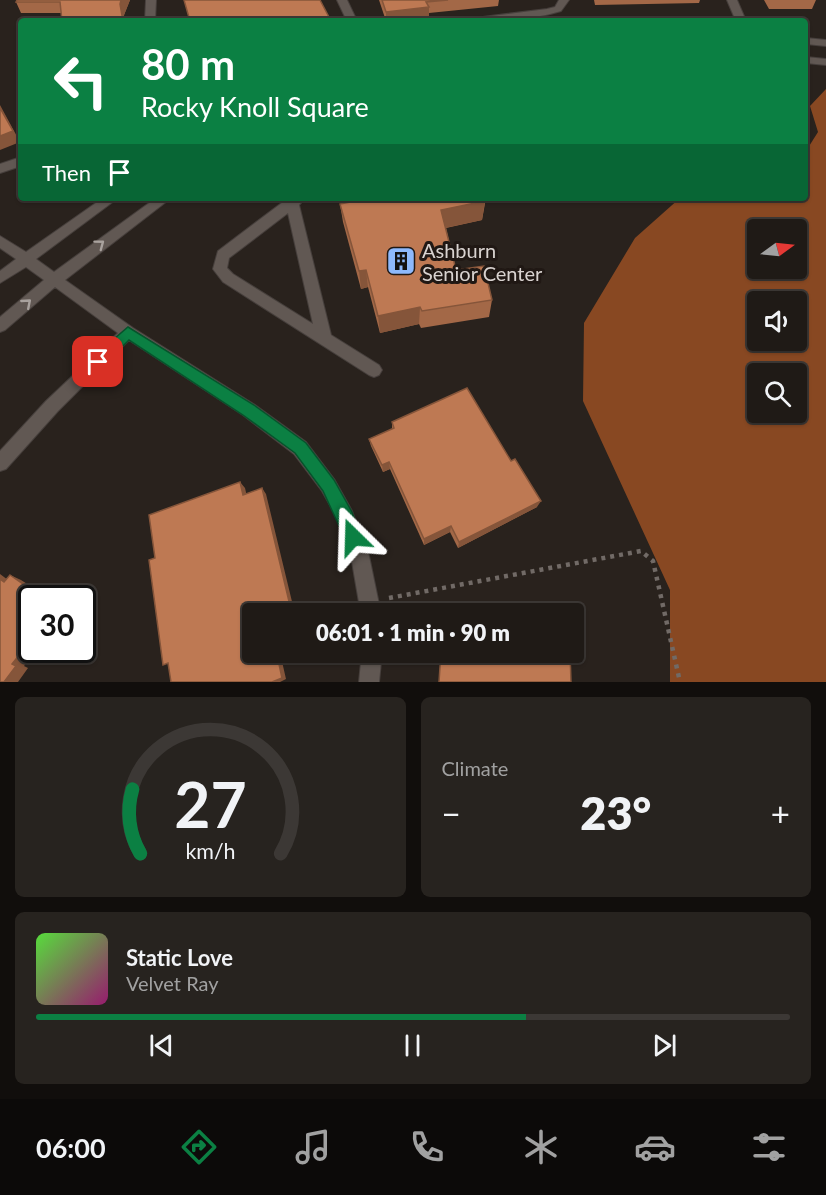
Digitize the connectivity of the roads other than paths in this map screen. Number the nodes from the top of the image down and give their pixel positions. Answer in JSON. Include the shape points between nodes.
{"nodes":[{"id":1,"x":151,"y":0,"type":"edge"},
{"id":2,"x":342,"y":0,"type":"edge"},
{"id":3,"x":564,"y":0,"type":"edge"},
{"id":4,"x":732,"y":0,"type":"edge"},
{"id":5,"x":150,"y":18,"type":"edge"},
{"id":6,"x":350,"y":18,"type":"edge"},
{"id":7,"x":491,"y":18,"type":"edge"},
{"id":8,"x":740,"y":18,"type":"edge"},
{"id":9,"x":808,"y":41,"type":"edge"},
{"id":10,"x":826,"y":43,"type":"edge"},
{"id":11,"x":808,"y":60,"type":"edge"},
{"id":12,"x":826,"y":62,"type":"edge"},
{"id":13,"x":18,"y":161,"type":"edge"},
{"id":14,"x":0,"y":169,"type":"edge"},
{"id":15,"x":108,"y":201,"type":"edge"},
{"id":16,"x":161,"y":201,"type":"edge"},
{"id":17,"x":295,"y":201,"type":"edge"},
{"id":18,"x":296,"y":201,"type":"edge"},
{"id":19,"x":0,"y":241,"type":"edge"},
{"id":20,"x":24,"y":259,"type":"junction"},
{"id":21,"x":0,"y":278,"type":"edge"},
{"id":22,"x":54,"y":280,"type":"junction"},
{"id":23,"x":0,"y":326,"type":"edge"},
{"id":24,"x":128,"y":332,"type":"junction"},
{"id":25,"x":324,"y":338,"type":"junction"},
{"id":26,"x":374,"y":370,"type":"dead end"},
{"id":27,"x":0,"y":463,"type":"edge"},
{"id":28,"x":370,"y":603,"type":"edge"},
{"id":29,"x":371,"y":663,"type":"edge"},
{"id":30,"x":369,"y":682,"type":"edge"}],
"edges":[{"from":1,"to":5,"type":"street"},
{"from":2,"to":6,"type":"street"},
{"from":3,"to":7,"type":"street","via":[[558,9]]},
{"from":4,"to":8,"type":"street"},
{"from":9,"to":10,"type":"street"},
{"from":11,"to":12,"type":"street"},
{"from":13,"to":14,"type":"street"},
{"from":15,"to":20,"type":"street"},
{"from":22,"to":16,"type":"street","one_way":true},
{"from":17,"to":25,"type":"street","via":[[223,255],[220,269],[228,278]]},
{"from":18,"to":25,"type":"street"},
{"from":19,"to":20,"type":"street"},
{"from":20,"to":21,"type":"street"},
{"from":20,"to":22,"type":"street"},
{"from":23,"to":22,"type":"street","one_way":true},
{"from":22,"to":24,"type":"street"},
{"from":24,"to":27,"type":"street"},
{"from":24,"to":28,"type":"street","via":[[300,448],[328,485],[346,518],[360,556]]},
{"from":25,"to":26,"type":"street"},
{"from":29,"to":30,"type":"street"}]}
